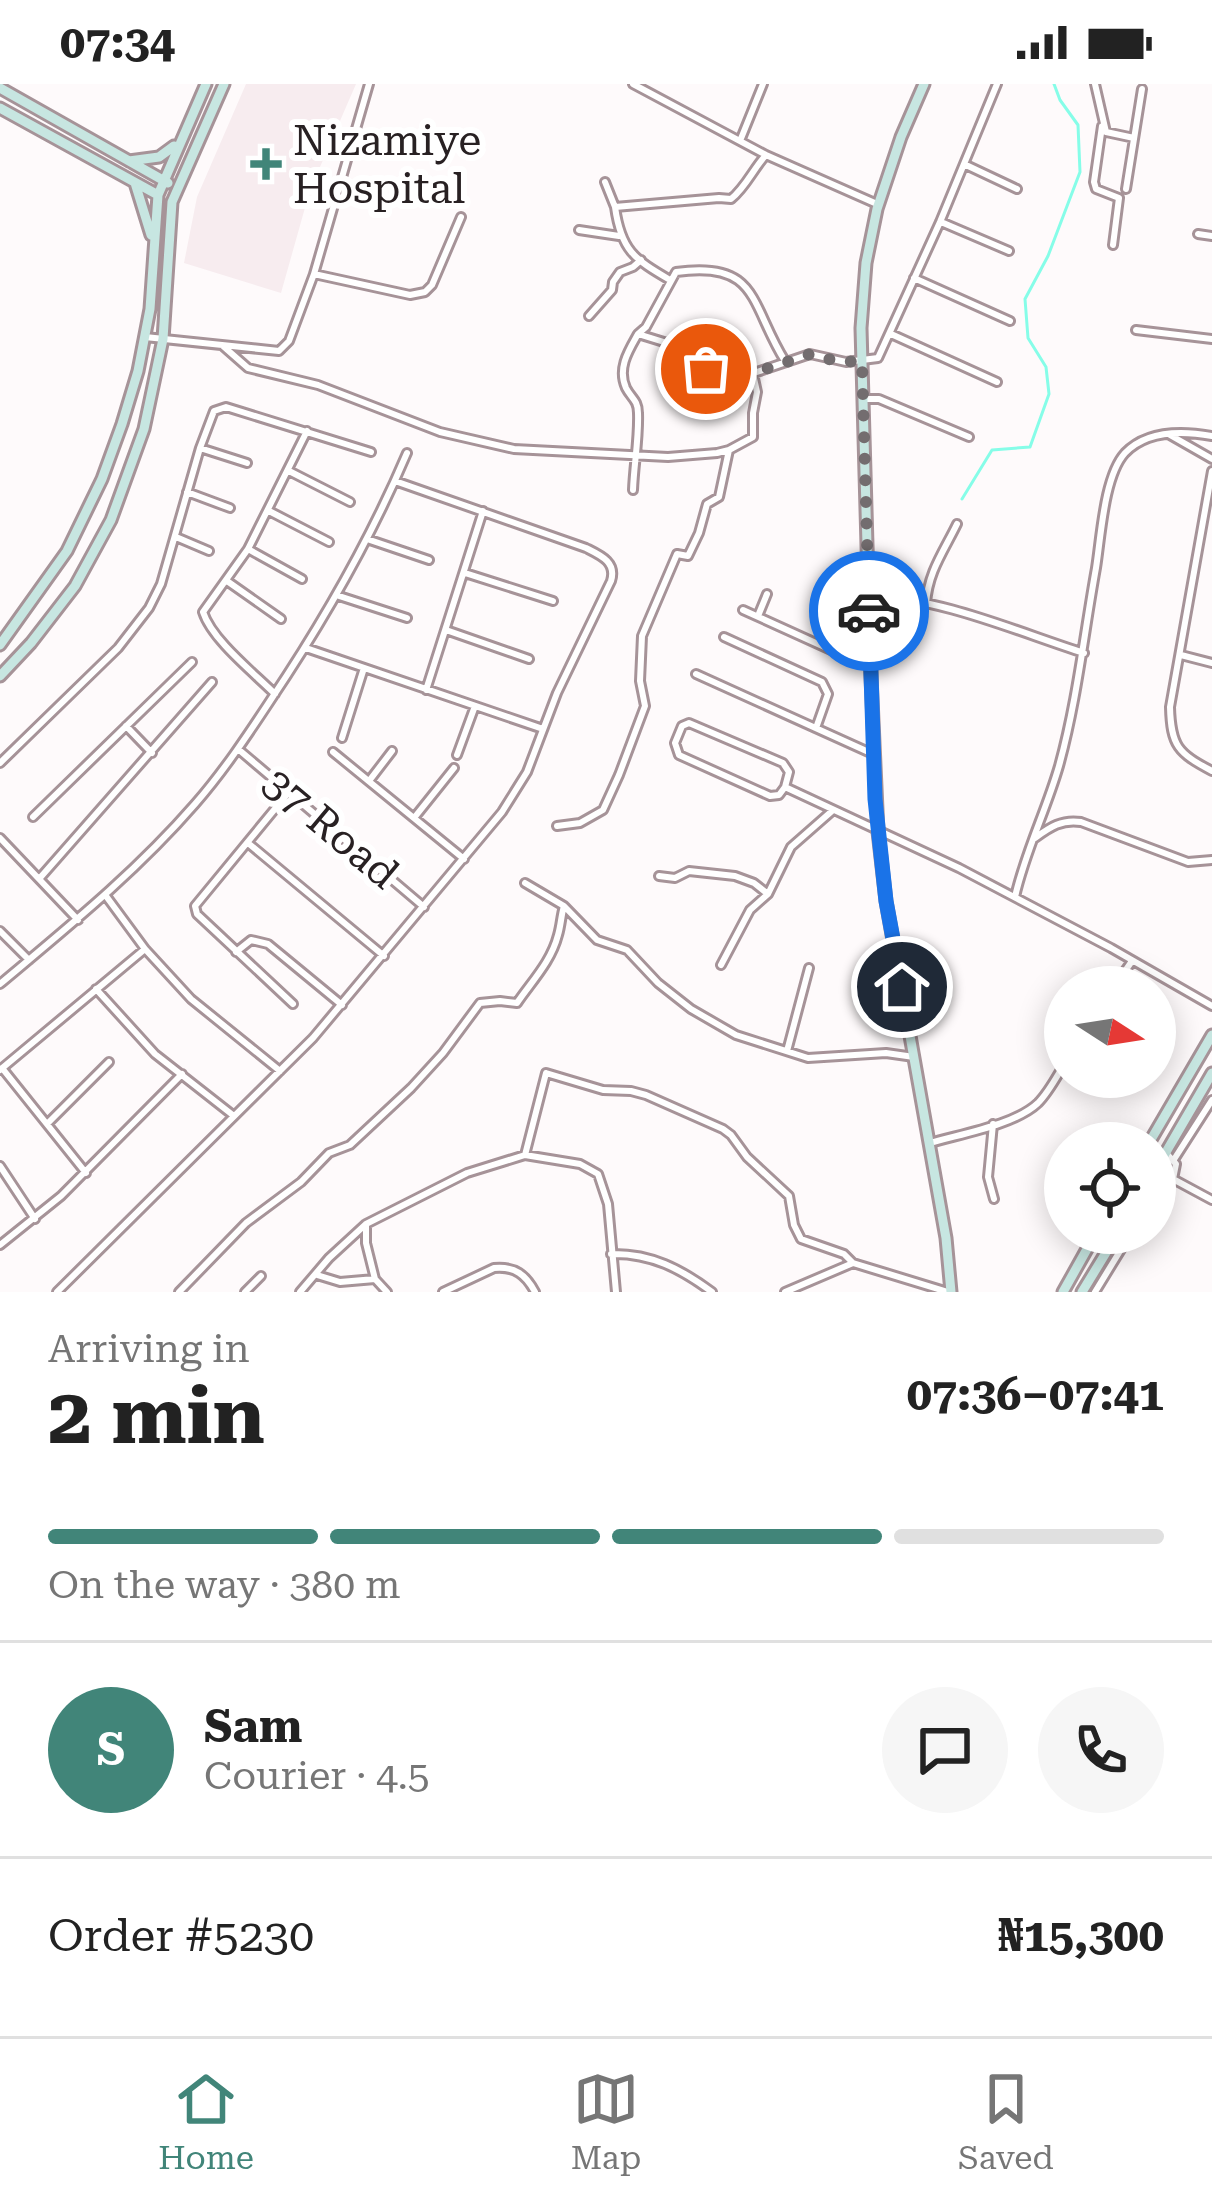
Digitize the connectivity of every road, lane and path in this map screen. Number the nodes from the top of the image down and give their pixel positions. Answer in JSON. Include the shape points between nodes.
{"nodes":[{"id":1,"x":206,"y":84,"type":"edge"},
{"id":2,"x":224,"y":84,"type":"edge"},
{"id":3,"x":369,"y":84,"type":"edge"},
{"id":4,"x":633,"y":84,"type":"edge"},
{"id":5,"x":763,"y":84,"type":"edge"},
{"id":6,"x":905,"y":84,"type":"edge"},
{"id":7,"x":998,"y":84,"type":"edge"},
{"id":8,"x":1095,"y":84,"type":"edge"},
{"id":9,"x":0,"y":88,"type":"edge"},
{"id":10,"x":922,"y":88,"type":"edge"},
{"id":11,"x":1142,"y":89,"type":"dead end"},
{"id":12,"x":0,"y":108,"type":"edge"},
{"id":13,"x":1102,"y":126,"type":"junction"},
{"id":14,"x":182,"y":138,"type":"junction"},
{"id":15,"x":1134,"y":138,"type":"junction"},
{"id":16,"x":740,"y":141,"type":"junction"},
{"id":17,"x":766,"y":155,"type":"junction"},
{"id":18,"x":129,"y":161,"type":"junction"},
{"id":19,"x":965,"y":165,"type":"junction"},
{"id":20,"x":163,"y":180,"type":"junction"},
{"id":21,"x":605,"y":182,"type":"dead end"},
{"id":22,"x":135,"y":183,"type":"junction"},
{"id":23,"x":178,"y":188,"type":"junction"},
{"id":24,"x":1017,"y":189,"type":"dead end"},
{"id":25,"x":1126,"y":189,"type":"dead end"},
{"id":26,"x":158,"y":194,"type":"junction"},
{"id":27,"x":172,"y":202,"type":"junction"},
{"id":28,"x":878,"y":204,"type":"junction"},
{"id":29,"x":616,"y":207,"type":"junction"},
{"id":30,"x":460,"y":218,"type":"dead end"},
{"id":31,"x":940,"y":222,"type":"junction"},
{"id":32,"x":579,"y":230,"type":"dead end"},
{"id":33,"x":1198,"y":234,"type":"dead end"},
{"id":34,"x":619,"y":236,"type":"junction"},
{"id":35,"x":1212,"y":236,"type":"edge"},
{"id":36,"x":154,"y":245,"type":"junction"},
{"id":37,"x":1113,"y":245,"type":"dead end"},
{"id":38,"x":1010,"y":251,"type":"dead end"},
{"id":39,"x":641,"y":260,"type":"junction"},
{"id":40,"x":314,"y":274,"type":"junction"},
{"id":41,"x":914,"y":278,"type":"junction"},
{"id":42,"x":670,"y":280,"type":"junction"},
{"id":43,"x":589,"y":316,"type":"dead end"},
{"id":44,"x":1010,"y":321,"type":"dead end"},
{"id":45,"x":1136,"y":330,"type":"dead end"},
{"id":46,"x":890,"y":333,"type":"junction"},
{"id":47,"x":638,"y":334,"type":"junction"},
{"id":48,"x":145,"y":337,"type":"junction"},
{"id":49,"x":163,"y":339,"type":"junction"},
{"id":50,"x":1212,"y":339,"type":"edge"},
{"id":51,"x":223,"y":346,"type":"junction"},
{"id":52,"x":785,"y":361,"type":"junction"},
{"id":53,"x":862,"y":362,"type":"junction"},
{"id":54,"x":753,"y":374,"type":"junction"},
{"id":55,"x":997,"y":382,"type":"dead end"},
{"id":56,"x":864,"y":399,"type":"junction"},
{"id":57,"x":307,"y":431,"type":"junction"},
{"id":58,"x":1167,"y":434,"type":"junction"},
{"id":59,"x":1212,"y":436,"type":"edge"},
{"id":60,"x":969,"y":437,"type":"dead end"},
{"id":61,"x":200,"y":448,"type":"junction"},
{"id":62,"x":729,"y":450,"type":"junction"},
{"id":63,"x":371,"y":452,"type":"dead end"},
{"id":64,"x":407,"y":453,"type":"dead end"},
{"id":65,"x":635,"y":455,"type":"junction"},
{"id":66,"x":1212,"y":459,"type":"edge"},
{"id":67,"x":247,"y":463,"type":"dead end"},
{"id":68,"x":288,"y":470,"type":"junction"},
{"id":69,"x":1212,"y":471,"type":"edge"},
{"id":70,"x":395,"y":481,"type":"junction"},
{"id":71,"x":633,"y":490,"type":"dead end"},
{"id":72,"x":187,"y":492,"type":"junction"},
{"id":73,"x":350,"y":502,"type":"dead end"},
{"id":74,"x":230,"y":508,"type":"dead end"},
{"id":75,"x":268,"y":510,"type":"junction"},
{"id":76,"x":483,"y":511,"type":"junction"},
{"id":77,"x":957,"y":524,"type":"dead end"},
{"id":78,"x":176,"y":537,"type":"junction"},
{"id":79,"x":367,"y":539,"type":"junction"},
{"id":80,"x":329,"y":542,"type":"dead end"},
{"id":81,"x":248,"y":549,"type":"junction"},
{"id":82,"x":209,"y":551,"type":"dead end"},
{"id":83,"x":429,"y":560,"type":"dead end"},
{"id":84,"x":465,"y":573,"type":"junction"},
{"id":85,"x":302,"y":579,"type":"dead end"},
{"id":86,"x":227,"y":581,"type":"junction"},
{"id":87,"x":767,"y":595,"type":"dead end"},
{"id":88,"x":336,"y":596,"type":"junction"},
{"id":89,"x":869,"y":596,"type":"junction"},
{"id":90,"x":553,"y":601,"type":"dead end"},
{"id":91,"x":926,"y":604,"type":"junction"},
{"id":92,"x":743,"y":610,"type":"dead end"},
{"id":93,"x":758,"y":616,"type":"junction"},
{"id":94,"x":407,"y":618,"type":"dead end"},
{"id":95,"x":281,"y":619,"type":"dead end"},
{"id":96,"x":446,"y":630,"type":"junction"},
{"id":97,"x":724,"y":637,"type":"dead end"},
{"id":98,"x":0,"y":645,"type":"edge"},
{"id":99,"x":305,"y":648,"type":"junction"},
{"id":100,"x":1084,"y":653,"type":"junction"},
{"id":101,"x":870,"y":654,"type":"junction"},
{"id":102,"x":1179,"y":655,"type":"junction"},
{"id":103,"x":529,"y":659,"type":"dead end"},
{"id":104,"x":192,"y":662,"type":"dead end"},
{"id":105,"x":1212,"y":663,"type":"edge"},
{"id":106,"x":364,"y":668,"type":"junction"},
{"id":107,"x":696,"y":674,"type":"dead end"},
{"id":108,"x":0,"y":676,"type":"edge"},
{"id":109,"x":212,"y":682,"type":"dead end"},
{"id":110,"x":426,"y":690,"type":"junction"},
{"id":111,"x":275,"y":694,"type":"junction"},
{"id":112,"x":475,"y":706,"type":"junction"},
{"id":113,"x":126,"y":726,"type":"junction"},
{"id":114,"x":815,"y":728,"type":"junction"},
{"id":115,"x":543,"y":729,"type":"junction"},
{"id":116,"x":342,"y":738,"type":"dead end"},
{"id":117,"x":238,"y":749,"type":"junction"},
{"id":118,"x":392,"y":751,"type":"dead end"},
{"id":119,"x":333,"y":752,"type":"dead end"},
{"id":120,"x":152,"y":753,"type":"junction"},
{"id":121,"x":874,"y":754,"type":"junction"},
{"id":122,"x":457,"y":755,"type":"dead end"},
{"id":123,"x":0,"y":763,"type":"edge"},
{"id":124,"x":454,"y":768,"type":"dead end"},
{"id":125,"x":1212,"y":771,"type":"edge"},
{"id":126,"x":369,"y":781,"type":"junction"},
{"id":127,"x":785,"y":787,"type":"junction"},
{"id":128,"x":288,"y":794,"type":"junction"},
{"id":129,"x":832,"y":811,"type":"junction"},
{"id":130,"x":33,"y":817,"type":"dead end"},
{"id":131,"x":414,"y":818,"type":"junction"},
{"id":132,"x":557,"y":826,"type":"dead end"},
{"id":133,"x":878,"y":832,"type":"junction"},
{"id":134,"x":0,"y":838,"type":"edge"},
{"id":135,"x":1032,"y":840,"type":"junction"},
{"id":136,"x":247,"y":842,"type":"junction"},
{"id":137,"x":464,"y":859,"type":"junction"},
{"id":138,"x":1212,"y":860,"type":"edge"},
{"id":139,"x":658,"y":876,"type":"dead end"},
{"id":140,"x":39,"y":879,"type":"junction"},
{"id":141,"x":524,"y":884,"type":"dead end"},
{"id":142,"x":768,"y":894,"type":"junction"},
{"id":143,"x":106,"y":896,"type":"junction"},
{"id":144,"x":1015,"y":897,"type":"junction"},
{"id":145,"x":564,"y":906,"type":"junction"},
{"id":146,"x":424,"y":907,"type":"junction"},
{"id":147,"x":78,"y":920,"type":"junction"},
{"id":148,"x":0,"y":931,"type":"edge"},
{"id":149,"x":146,"y":949,"type":"junction"},
{"id":150,"x":236,"y":952,"type":"junction"},
{"id":151,"x":384,"y":956,"type":"junction"},
{"id":152,"x":29,"y":960,"type":"junction"},
{"id":153,"x":1132,"y":961,"type":"junction"},
{"id":154,"x":721,"y":964,"type":"dead end"},
{"id":155,"x":1129,"y":966,"type":"edge"},
{"id":156,"x":809,"y":968,"type":"dead end"},
{"id":157,"x":0,"y":984,"type":"edge"},
{"id":158,"x":96,"y":989,"type":"junction"},
{"id":159,"x":293,"y":1004,"type":"dead end"},
{"id":160,"x":342,"y":1004,"type":"junction"},
{"id":161,"x":1212,"y":1006,"type":"edge"},
{"id":162,"x":1212,"y":1035,"type":"edge"},
{"id":163,"x":787,"y":1052,"type":"junction"},
{"id":164,"x":914,"y":1057,"type":"junction"},
{"id":165,"x":109,"y":1062,"type":"dead end"},
{"id":166,"x":1,"y":1069,"type":"edge"},
{"id":167,"x":280,"y":1071,"type":"junction"},
{"id":168,"x":1212,"y":1073,"type":"edge"},
{"id":169,"x":182,"y":1074,"type":"junction"},
{"id":170,"x":1044,"y":1094,"type":"edge"},
{"id":171,"x":1212,"y":1100,"type":"edge"},
{"id":172,"x":234,"y":1116,"type":"junction"},
{"id":173,"x":1161,"y":1122,"type":"edge"},
{"id":174,"x":993,"y":1124,"type":"junction"},
{"id":175,"x":46,"y":1125,"type":"junction"},
{"id":176,"x":930,"y":1143,"type":"junction"},
{"id":177,"x":1176,"y":1145,"type":"edge"},
{"id":178,"x":1176,"y":1149,"type":"edge"},
{"id":179,"x":525,"y":1155,"type":"junction"},
{"id":180,"x":0,"y":1167,"type":"edge"},
{"id":181,"x":86,"y":1173,"type":"junction"},
{"id":182,"x":1176,"y":1181,"type":"edge"},
{"id":183,"x":994,"y":1199,"type":"dead end"},
{"id":184,"x":1212,"y":1200,"type":"edge"},
{"id":185,"x":34,"y":1219,"type":"junction"},
{"id":186,"x":366,"y":1224,"type":"junction"},
{"id":187,"x":0,"y":1245,"type":"edge"},
{"id":188,"x":611,"y":1254,"type":"junction"},
{"id":189,"x":1084,"y":1254,"type":"edge"},
{"id":190,"x":1105,"y":1254,"type":"edge"},
{"id":191,"x":1118,"y":1254,"type":"edge"},
{"id":192,"x":854,"y":1263,"type":"junction"},
{"id":193,"x":317,"y":1275,"type":"junction"},
{"id":194,"x":261,"y":1276,"type":"dead end"},
{"id":195,"x":375,"y":1279,"type":"junction"},
{"id":196,"x":57,"y":1292,"type":"edge"},
{"id":197,"x":179,"y":1292,"type":"edge"},
{"id":198,"x":245,"y":1292,"type":"edge"},
{"id":199,"x":300,"y":1292,"type":"edge"},
{"id":200,"x":387,"y":1292,"type":"edge"},
{"id":201,"x":443,"y":1292,"type":"edge"},
{"id":202,"x":535,"y":1292,"type":"edge"},
{"id":203,"x":616,"y":1292,"type":"edge"},
{"id":204,"x":712,"y":1292,"type":"edge"},
{"id":205,"x":785,"y":1292,"type":"edge"},
{"id":206,"x":950,"y":1292,"type":"edge"},
{"id":207,"x":1063,"y":1292,"type":"edge"},
{"id":208,"x":1082,"y":1292,"type":"edge"},
{"id":209,"x":1095,"y":1292,"type":"edge"}],
"edges":[{"from":1,"to":14,"type":"street"},
{"from":2,"to":23,"type":"street"},
{"from":3,"to":40,"type":"street"},
{"from":4,"to":16,"type":"street"},
{"from":5,"to":16,"type":"street"},
{"from":6,"to":10,"type":"street"},
{"from":7,"to":19,"type":"street"},
{"from":8,"to":13,"type":"street"},
{"from":9,"to":18,"type":"street"},
{"from":10,"to":28,"type":"street"},
{"from":11,"to":15,"type":"street"},
{"from":12,"to":22,"type":"street"},
{"from":13,"to":15,"type":"street"},
{"from":13,"to":37,"type":"street","via":[[1094,182],[1119,198]]},
{"from":14,"to":18,"type":"street","via":[[159,158]]},
{"from":14,"to":20,"type":"street"},
{"from":15,"to":25,"type":"street"},
{"from":16,"to":17,"type":"street"},
{"from":17,"to":28,"type":"street"},
{"from":17,"to":29,"type":"street","via":[[730,199]]},
{"from":18,"to":20,"type":"street"},
{"from":19,"to":24,"type":"street"},
{"from":19,"to":31,"type":"street"},
{"from":20,"to":23,"type":"street"},
{"from":20,"to":26,"type":"street"},
{"from":21,"to":29,"type":"street"},
{"from":22,"to":26,"type":"street"},
{"from":22,"to":36,"type":"street"},
{"from":23,"to":27,"type":"street"},
{"from":26,"to":27,"type":"street"},
{"from":26,"to":36,"type":"street"},
{"from":27,"to":49,"type":"street"},
{"from":28,"to":53,"type":"street"},
{"from":29,"to":34,"type":"street"},
{"from":30,"to":40,"type":"street","via":[[432,285],[418,295]]},
{"from":31,"to":38,"type":"street"},
{"from":31,"to":41,"type":"street"},
{"from":32,"to":34,"type":"street"},
{"from":33,"to":35,"type":"street"},
{"from":34,"to":39,"type":"street"},
{"from":36,"to":48,"type":"street"},
{"from":39,"to":42,"type":"street"},
{"from":39,"to":43,"type":"street","via":[[620,272]]},
{"from":40,"to":51,"type":"street","via":[[284,349]]},
{"from":41,"to":44,"type":"street"},
{"from":41,"to":46,"type":"street"},
{"from":42,"to":47,"type":"street"},
{"from":42,"to":52,"type":"street","via":[[701,268],[734,277],[752,293]]},
{"from":45,"to":50,"type":"street"},
{"from":46,"to":53,"type":"street","via":[[878,358]]},
{"from":46,"to":55,"type":"street"},
{"from":47,"to":54,"type":"street","via":[[680,347],[719,375]]},
{"from":47,"to":65,"type":"street","via":[[622,372],[637,400]]},
{"from":48,"to":49,"type":"street"},
{"from":48,"to":98,"type":"street","via":[[102,479],[67,551]]},
{"from":49,"to":51,"type":"street"},
{"from":49,"to":108,"type":"street","via":[[111,520],[75,586]]},
{"from":51,"to":65,"type":"street","via":[[248,368],[479,442]]},
{"from":52,"to":53,"type":"street","via":[[810,354]]},
{"from":52,"to":54,"type":"street"},
{"from":53,"to":56,"type":"street"},
{"from":54,"to":62,"type":"street","via":[[753,437]]},
{"from":56,"to":60,"type":"street"},
{"from":56,"to":89,"type":"street"},
{"from":57,"to":61,"type":"street","via":[[226,407],[211,416]]},
{"from":57,"to":63,"type":"street"},
{"from":57,"to":68,"type":"street"},
{"from":58,"to":59,"type":"street"},
{"from":58,"to":66,"type":"street"},
{"from":58,"to":100,"type":"street","via":[[1134,446],[1116,466]]},
{"from":61,"to":67,"type":"street"},
{"from":61,"to":72,"type":"street"},
{"from":62,"to":65,"type":"street"},
{"from":62,"to":132,"type":"street","via":[[719,497],[707,504],[688,556],[677,554],[642,636],[645,706],[603,810]]},
{"from":64,"to":70,"type":"street"},
{"from":65,"to":71,"type":"street"},
{"from":68,"to":73,"type":"street"},
{"from":68,"to":75,"type":"street"},
{"from":69,"to":102,"type":"street"},
{"from":70,"to":76,"type":"street"},
{"from":70,"to":79,"type":"street"},
{"from":72,"to":74,"type":"street"},
{"from":72,"to":78,"type":"street"},
{"from":75,"to":80,"type":"street"},
{"from":75,"to":81,"type":"street"},
{"from":76,"to":84,"type":"street"},
{"from":76,"to":115,"type":"street","via":[[600,554],[612,568]]},
{"from":77,"to":91,"type":"street","via":[[934,563]]},
{"from":78,"to":82,"type":"street"},
{"from":78,"to":123,"type":"street","via":[[161,584],[129,636]]},
{"from":79,"to":83,"type":"street"},
{"from":79,"to":88,"type":"street"},
{"from":81,"to":85,"type":"street"},
{"from":81,"to":86,"type":"street"},
{"from":84,"to":90,"type":"street"},
{"from":84,"to":96,"type":"street"},
{"from":86,"to":95,"type":"street"},
{"from":86,"to":111,"type":"street","via":[[203,618]]},
{"from":87,"to":93,"type":"street"},
{"from":88,"to":94,"type":"street"},
{"from":88,"to":99,"type":"street"},
{"from":89,"to":91,"type":"street"},
{"from":89,"to":101,"type":"street"},
{"from":91,"to":100,"type":"street"},
{"from":92,"to":93,"type":"street"},
{"from":93,"to":101,"type":"street","via":[[840,654]]},
{"from":96,"to":103,"type":"street"},
{"from":96,"to":110,"type":"street"},
{"from":97,"to":114,"type":"street","via":[[822,682],[828,694]]},
{"from":99,"to":106,"type":"street"},
{"from":99,"to":111,"type":"street"},
{"from":100,"to":135,"type":"street","via":[[1059,767]]},
{"from":101,"to":121,"type":"street"},
{"from":102,"to":105,"type":"street"},
{"from":102,"to":125,"type":"street","via":[[1171,731],[1186,757]]},
{"from":104,"to":113,"type":"street"},
{"from":106,"to":110,"type":"street"},
{"from":106,"to":116,"type":"street"},
{"from":107,"to":114,"type":"street"},
{"from":109,"to":120,"type":"street"},
{"from":110,"to":112,"type":"street"},
{"from":111,"to":117,"type":"street"},
{"from":112,"to":115,"type":"street"},
{"from":112,"to":122,"type":"street"},
{"from":113,"to":120,"type":"street"},
{"from":113,"to":130,"type":"street"},
{"from":114,"to":121,"type":"street"},
{"from":115,"to":137,"type":"street","via":[[518,790]]},
{"from":117,"to":128,"type":"street","name":"37 Road"},
{"from":117,"to":143,"type":"street"},
{"from":118,"to":126,"type":"street"},
{"from":119,"to":126,"type":"street"},
{"from":120,"to":140,"type":"street"},
{"from":121,"to":133,"type":"street"},
{"from":124,"to":131,"type":"street"},
{"from":126,"to":131,"type":"street"},
{"from":127,"to":127,"type":"street","via":[[770,796],[680,754],[674,746],[682,726],[695,724],[783,764]]},
{"from":127,"to":129,"type":"street"},
{"from":128,"to":136,"type":"street"},
{"from":128,"to":146,"type":"street","name":"37 Road"},
{"from":129,"to":133,"type":"street"},
{"from":129,"to":142,"type":"street","via":[[791,848]]},
{"from":131,"to":137,"type":"street"},
{"from":133,"to":144,"type":"street"},
{"from":133,"to":164,"type":"street"},
{"from":134,"to":140,"type":"street"},
{"from":135,"to":138,"type":"street","via":[[1073,821],[1188,862]]},
{"from":135,"to":144,"type":"street"},
{"from":136,"to":150,"type":"street","via":[[195,907]]},
{"from":136,"to":151,"type":"street"},
{"from":137,"to":146,"type":"street"},
{"from":139,"to":142,"type":"street","via":[[735,876]]},
{"from":140,"to":147,"type":"street"},
{"from":141,"to":145,"type":"street"},
{"from":142,"to":154,"type":"street","via":[[750,910]]},
{"from":143,"to":147,"type":"street"},
{"from":143,"to":149,"type":"street"},
{"from":144,"to":153,"type":"street"},
{"from":145,"to":163,"type":"street","via":[[691,1009]]},
{"from":145,"to":197,"type":"street","via":[[549,957],[517,1003],[481,1003],[411,1088],[246,1223]]},
{"from":146,"to":151,"type":"street"},
{"from":147,"to":152,"type":"street"},
{"from":148,"to":152,"type":"street"},
{"from":149,"to":158,"type":"street"},
{"from":149,"to":167,"type":"street","via":[[191,999]]},
{"from":150,"to":159,"type":"street"},
{"from":150,"to":160,"type":"street","via":[[251,940],[268,944]]},
{"from":151,"to":160,"type":"street"},
{"from":152,"to":157,"type":"street"},
{"from":153,"to":155,"type":"street"},
{"from":153,"to":161,"type":"street"},
{"from":156,"to":163,"type":"street"},
{"from":158,"to":166,"type":"street"},
{"from":158,"to":169,"type":"street"},
{"from":160,"to":167,"type":"street"},
{"from":162,"to":173,"type":"street"},
{"from":163,"to":164,"type":"street"},
{"from":164,"to":176,"type":"street"},
{"from":165,"to":175,"type":"street"},
{"from":166,"to":175,"type":"street"},
{"from":167,"to":172,"type":"street"},
{"from":168,"to":177,"type":"street"},
{"from":169,"to":172,"type":"street"},
{"from":169,"to":181,"type":"street"},
{"from":170,"to":174,"type":"street"},
{"from":171,"to":178,"type":"street"},
{"from":172,"to":196,"type":"street"},
{"from":174,"to":176,"type":"street"},
{"from":174,"to":183,"type":"street"},
{"from":175,"to":181,"type":"street"},
{"from":176,"to":206,"type":"street"},
{"from":179,"to":186,"type":"street","via":[[467,1173]]},
{"from":179,"to":188,"type":"street","via":[[580,1163],[598,1174]]},
{"from":179,"to":192,"type":"street","via":[[546,1073],[646,1095],[731,1136],[789,1196],[801,1239]]},
{"from":180,"to":185,"type":"street"},
{"from":181,"to":185,"type":"street"},
{"from":182,"to":184,"type":"street"},
{"from":185,"to":187,"type":"street"},
{"from":186,"to":193,"type":"street"},
{"from":186,"to":195,"type":"street"},
{"from":188,"to":203,"type":"street"},
{"from":188,"to":204,"type":"street","via":[[648,1257]]},
{"from":189,"to":207,"type":"street"},
{"from":190,"to":208,"type":"street"},
{"from":191,"to":209,"type":"street"},
{"from":192,"to":205,"type":"street"},
{"from":192,"to":206,"type":"street"},
{"from":193,"to":195,"type":"street"},
{"from":193,"to":199,"type":"street"},
{"from":194,"to":198,"type":"street"},
{"from":195,"to":200,"type":"street"},
{"from":201,"to":202,"type":"street","via":[[503,1267],[527,1278]]}]}
